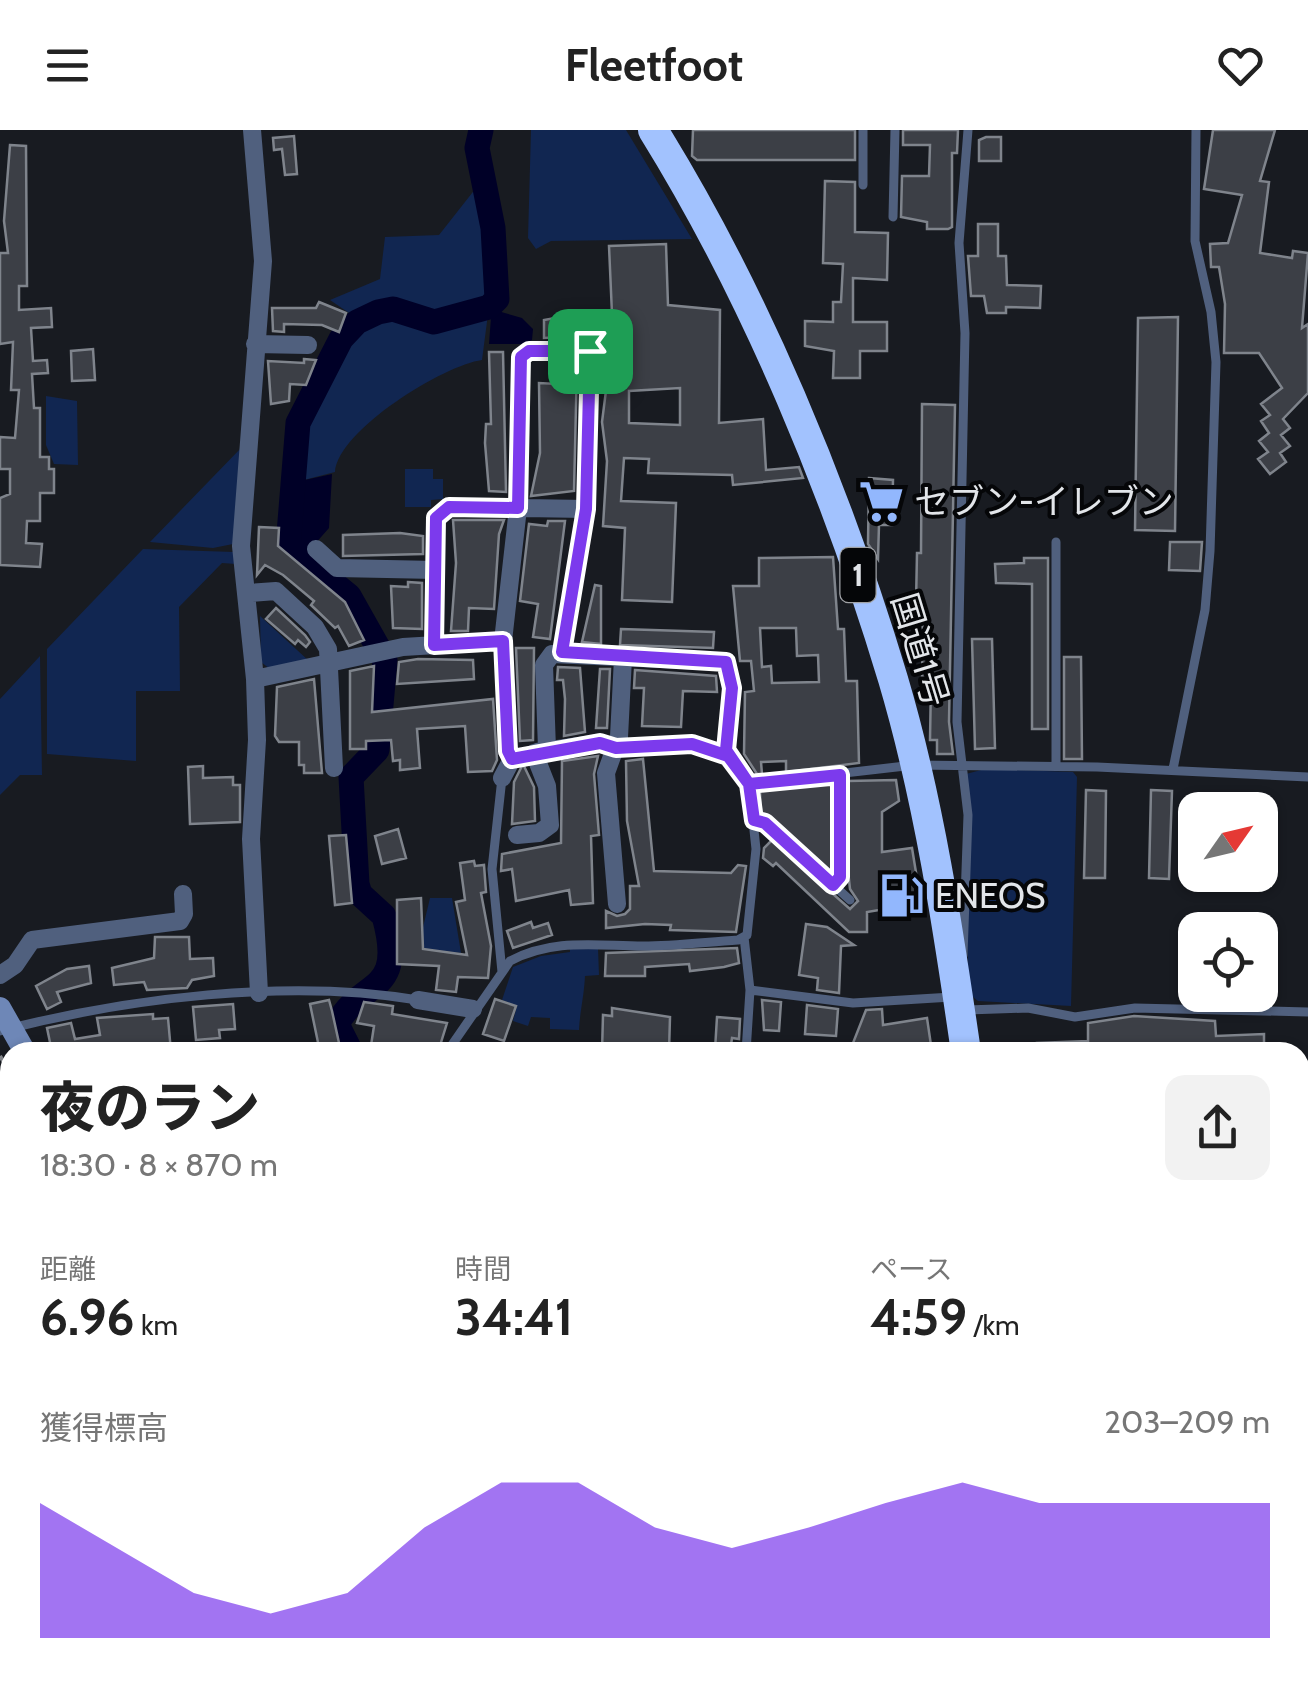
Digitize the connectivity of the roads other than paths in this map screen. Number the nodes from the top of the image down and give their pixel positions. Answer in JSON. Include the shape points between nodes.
{"nodes":[{"id":1,"x":252,"y":130,"type":"edge"},
{"id":2,"x":653,"y":130,"type":"edge"},
{"id":3,"x":863,"y":130,"type":"edge"},
{"id":4,"x":895,"y":130,"type":"edge"},
{"id":5,"x":968,"y":130,"type":"edge"},
{"id":6,"x":1196,"y":130,"type":"edge"},
{"id":7,"x":863,"y":185,"type":"dead end"},
{"id":8,"x":894,"y":217,"type":"dead end"},
{"id":9,"x":591,"y":318,"type":"dead end"},
{"id":10,"x":255,"y":344,"type":"junction"},
{"id":11,"x":308,"y":345,"type":"dead end"},
{"id":12,"x":590,"y":351,"type":"junction"},
{"id":13,"x":518,"y":508,"type":"junction"},
{"id":14,"x":586,"y":509,"type":"junction"},
{"id":15,"x":1056,"y":542,"type":"dead end"},
{"id":16,"x":316,"y":549,"type":"dead end"},
{"id":17,"x":436,"y":570,"type":"junction"},
{"id":18,"x":250,"y":593,"type":"junction"},
{"id":19,"x":503,"y":641,"type":"junction"},
{"id":20,"x":434,"y":645,"type":"junction"},
{"id":21,"x":562,"y":652,"type":"junction"},
{"id":22,"x":623,"y":658,"type":"junction"},
{"id":23,"x":332,"y":662,"type":"junction"},
{"id":24,"x":255,"y":678,"type":"junction"},
{"id":25,"x":616,"y":748,"type":"junction"},
{"id":26,"x":541,"y":751,"type":"junction"},
{"id":27,"x":728,"y":756,"type":"junction"},
{"id":28,"x":512,"y":759,"type":"junction"},
{"id":29,"x":914,"y":765,"type":"junction"},
{"id":30,"x":959,"y":765,"type":"junction"},
{"id":31,"x":1056,"y":766,"type":"junction"},
{"id":32,"x":334,"y":768,"type":"dead end"},
{"id":33,"x":1173,"y":769,"type":"junction"},
{"id":34,"x":840,"y":775,"type":"junction"},
{"id":35,"x":1308,"y":777,"type":"edge"},
{"id":36,"x":502,"y":778,"type":"joint"},
{"id":37,"x":749,"y":784,"type":"junction"},
{"id":38,"x":754,"y":820,"type":"junction"},
{"id":39,"x":517,"y":835,"type":"dead end"},
{"id":40,"x":833,"y":885,"type":"junction"},
{"id":41,"x":183,"y":894,"type":"dead end"},
{"id":42,"x":850,"y":900,"type":"dead end"},
{"id":43,"x":616,"y":904,"type":"dead end"},
{"id":44,"x":744,"y":936,"type":"junction"},
{"id":45,"x":502,"y":972,"type":"junction"},
{"id":46,"x":0,"y":975,"type":"edge"},
{"id":47,"x":750,"y":990,"type":"junction"},
{"id":48,"x":957,"y":992,"type":"junction"},
{"id":49,"x":259,"y":993,"type":"junction"},
{"id":50,"x":418,"y":1000,"type":"joint"},
{"id":51,"x":473,"y":1010,"type":"junction"},
{"id":52,"x":1308,"y":1012,"type":"edge"},
{"id":53,"x":4,"y":1022,"type":"edge"},
{"id":54,"x":453,"y":1042,"type":"edge"},
{"id":55,"x":747,"y":1042,"type":"edge"},
{"id":56,"x":964,"y":1042,"type":"edge"}],
"edges":[{"from":1,"to":10,"type":"street","via":[[263,261]]},
{"from":2,"to":29,"type":"highway","name":"国道1号","number":"1","via":[[754,319],[844,529]]},
{"from":3,"to":7,"type":"lane"},
{"from":4,"to":8,"type":"lane"},
{"from":5,"to":30,"type":"lane","via":[[959,243],[965,333]]},
{"from":6,"to":33,"type":"lane","via":[[1195,241],[1216,362],[1210,551]]},
{"from":9,"to":12,"type":"street"},
{"from":10,"to":11,"type":"street"},
{"from":10,"to":18,"type":"street","via":[[241,546]]},
{"from":12,"to":13,"type":"street","via":[[529,351],[521,357]]},
{"from":12,"to":14,"type":"street"},
{"from":13,"to":14,"type":"street"},
{"from":13,"to":17,"type":"street","via":[[449,507],[436,518]]},
{"from":13,"to":19,"type":"street"},
{"from":14,"to":21,"type":"street"},
{"from":15,"to":31,"type":"lane"},
{"from":16,"to":17,"type":"street","via":[[337,568]]},
{"from":17,"to":20,"type":"street"},
{"from":18,"to":23,"type":"street","via":[[276,591],[315,626]]},
{"from":18,"to":24,"type":"street"},
{"from":19,"to":20,"type":"street"},
{"from":19,"to":28,"type":"street"},
{"from":20,"to":23,"type":"street"},
{"from":21,"to":22,"type":"street"},
{"from":21,"to":26,"type":"street","via":[[544,666]]},
{"from":22,"to":25,"type":"street"},
{"from":22,"to":27,"type":"street","via":[[726,662],[732,688]]},
{"from":23,"to":24,"type":"street"},
{"from":23,"to":32,"type":"street"},
{"from":24,"to":49,"type":"street","via":[[250,839]]},
{"from":25,"to":26,"type":"street","via":[[600,743]]},
{"from":25,"to":27,"type":"lane","via":[[692,744]]},
{"from":25,"to":43,"type":"street","via":[[606,772]]},
{"from":26,"to":28,"type":"street"},
{"from":26,"to":39,"type":"street","via":[[550,825],[539,834]]},
{"from":27,"to":37,"type":"street"},
{"from":28,"to":36,"type":"street"},
{"from":29,"to":30,"type":"lane"},
{"from":29,"to":34,"type":"lane"},
{"from":29,"to":48,"type":"highway","name":"国道1号","number":"1"},
{"from":30,"to":31,"type":"lane"},
{"from":30,"to":48,"type":"lane","via":[[968,815],[965,949]]},
{"from":31,"to":33,"type":"lane"},
{"from":33,"to":35,"type":"lane"},
{"from":34,"to":37,"type":"lane"},
{"from":34,"to":40,"type":"lane","via":[[840,877]]},
{"from":36,"to":45,"type":"lane","via":[[492,869]]},
{"from":37,"to":38,"type":"lane"},
{"from":38,"to":40,"type":"lane"},
{"from":38,"to":44,"type":"lane"},
{"from":40,"to":42,"type":"lane"},
{"from":41,"to":46,"type":"street","via":[[180,921],[32,940]]},
{"from":44,"to":45,"type":"lane","via":[[647,946],[547,946],[510,961]]},
{"from":44,"to":47,"type":"lane"},
{"from":45,"to":51,"type":"lane"},
{"from":47,"to":48,"type":"lane","via":[[853,1003]]},
{"from":47,"to":55,"type":"lane"},
{"from":48,"to":52,"type":"lane","via":[[1076,1016],[1135,1008]]},
{"from":48,"to":56,"type":"highway","name":"国道1号","number":"1"},
{"from":49,"to":50,"type":"lane","via":[[364,991]]},
{"from":49,"to":53,"type":"lane"},
{"from":50,"to":51,"type":"street"},
{"from":51,"to":54,"type":"lane"}]}
